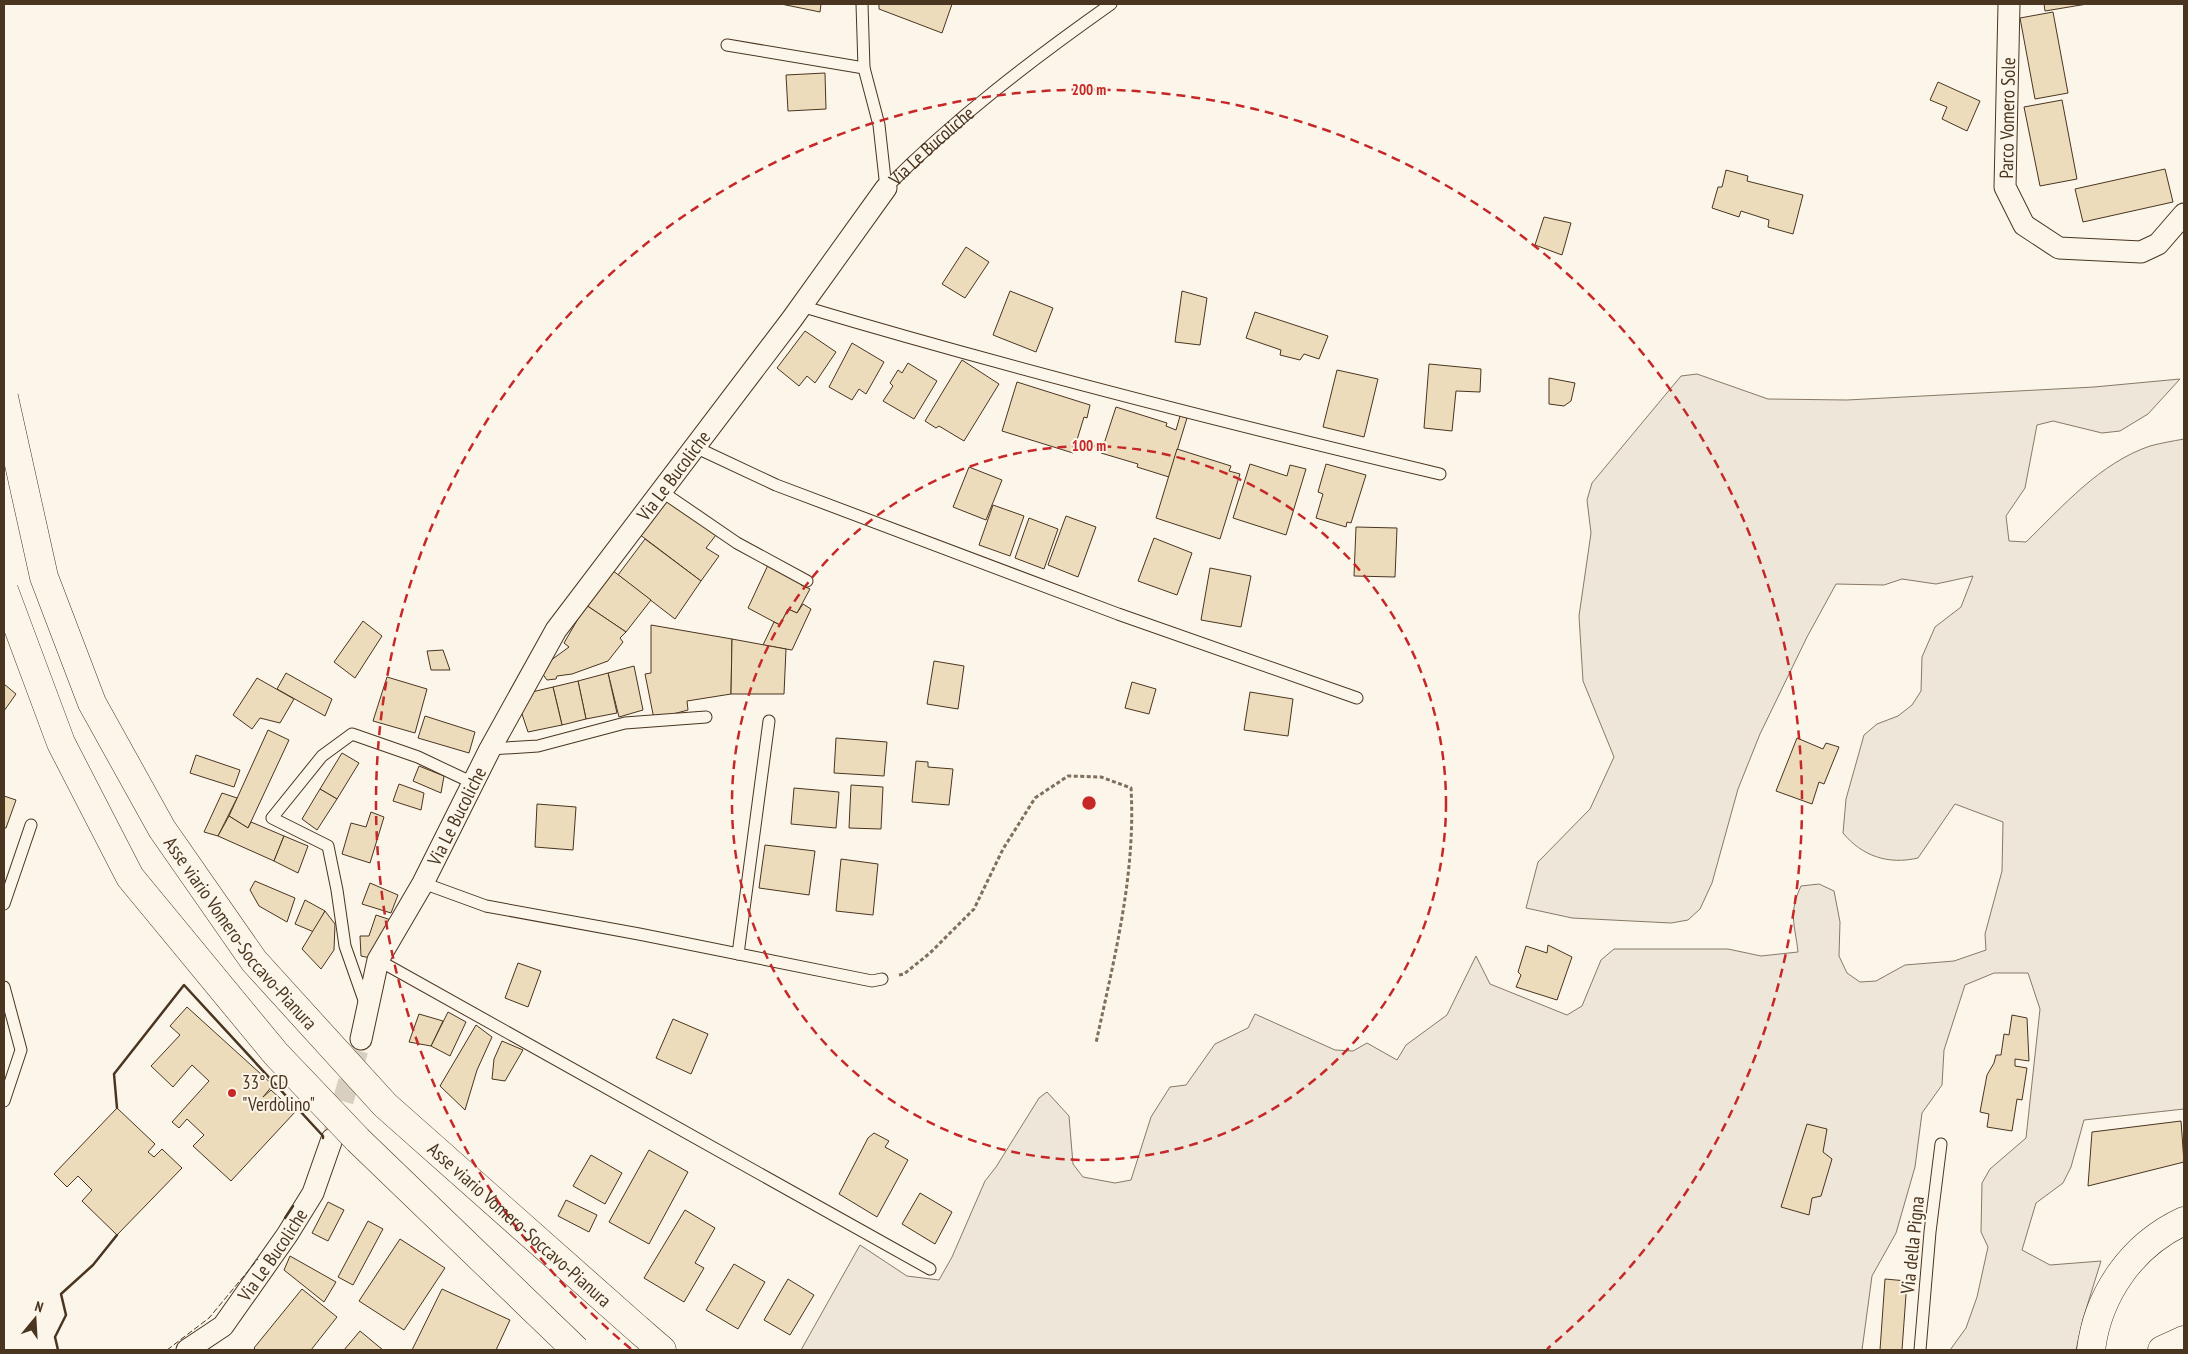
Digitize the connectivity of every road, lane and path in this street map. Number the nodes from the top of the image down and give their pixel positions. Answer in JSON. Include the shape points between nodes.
{"nodes":[{"id":1,"x":862,"y":4,"type":"edge"},
{"id":2,"x":1111,"y":4,"type":"edge"},
{"id":3,"x":2009,"y":4,"type":"edge"},
{"id":4,"x":727,"y":45,"type":"dead end"},
{"id":5,"x":864,"y":68,"type":"junction"},
{"id":6,"x":886,"y":188,"type":"junction"},
{"id":7,"x":2184,"y":214,"type":"edge"},
{"id":8,"x":801,"y":306,"type":"junction"},
{"id":9,"x":4,"y":397,"type":"edge"},
{"id":10,"x":695,"y":447,"type":"junction"},
{"id":11,"x":1440,"y":474,"type":"dead end"},
{"id":12,"x":662,"y":491,"type":"junction"},
{"id":13,"x":807,"y":581,"type":"dead end"},
{"id":14,"x":4,"y":590,"type":"edge"},
{"id":15,"x":1357,"y":698,"type":"dead end"},
{"id":16,"x":706,"y":718,"type":"dead end"},
{"id":17,"x":769,"y":721,"type":"dead end"},
{"id":18,"x":490,"y":749,"type":"junction"},
{"id":19,"x":473,"y":783,"type":"junction"},
{"id":20,"x":31,"y":825,"type":"dead end"},
{"id":21,"x":423,"y":883,"type":"junction"},
{"id":22,"x":4,"y":904,"type":"edge"},
{"id":23,"x":738,"y":954,"type":"junction"},
{"id":24,"x":378,"y":960,"type":"junction"},
{"id":25,"x":882,"y":979,"type":"joint"},
{"id":26,"x":4,"y":987,"type":"edge"},
{"id":27,"x":367,"y":1010,"type":"junction"},
{"id":28,"x":361,"y":1039,"type":"tunnel mouth"},
{"id":29,"x":1096,"y":1044,"type":"dead end"},
{"id":30,"x":4,"y":1101,"type":"edge"},
{"id":31,"x":332,"y":1139,"type":"tunnel mouth"},
{"id":32,"x":1941,"y":1144,"type":"dead end"},
{"id":33,"x":2184,"y":1221,"type":"edge"},
{"id":34,"x":930,"y":1269,"type":"dead end"},
{"id":35,"x":2184,"y":1340,"type":"edge"},
{"id":36,"x":187,"y":1350,"type":"edge"},
{"id":37,"x":576,"y":1350,"type":"edge"},
{"id":38,"x":662,"y":1350,"type":"edge"},
{"id":39,"x":1920,"y":1350,"type":"edge"},
{"id":40,"x":2091,"y":1350,"type":"edge"},
{"id":41,"x":2162,"y":1350,"type":"edge"}],
"edges":[{"from":1,"to":5,"type":"lane"},
{"from":2,"to":6,"type":"lane","name":"Via Le Bucoliche","via":[[1064,37],[925,148]]},
{"from":3,"to":7,"type":"street","name":"Parco Vomero Sole","via":[[2006,187],[2024,225],[2059,248],[2141,252],[2158,244]]},
{"from":4,"to":5,"type":"lane"},
{"from":5,"to":6,"type":"lane","via":[[879,125]]},
{"from":6,"to":8,"type":"street","name":"Via Le Bucoliche"},
{"from":8,"to":10,"type":"street","name":"Via Le Bucoliche"},
{"from":8,"to":11,"type":"lane","via":[[909,338],[1299,441]]},
{"from":9,"to":38,"type":"highway","name":"Asse viario Vomero-Soccavo-Pianura","bridge":true,"via":[[44,577],[92,703],[162,828],[254,961],[385,1105]]},
{"from":10,"to":12,"type":"street","name":"Via Le Bucoliche"},
{"from":10,"to":15,"type":"lane","via":[[776,485],[1118,614]]},
{"from":12,"to":13,"type":"lane","via":[[737,543]]},
{"from":12,"to":18,"type":"street","name":"Via Le Bucoliche","via":[[556,630]]},
{"from":14,"to":37,"type":"highway","bridge":true,"via":[[61,743],[130,877],[276,1054],[358,1140]]},
{"from":16,"to":18,"type":"lane","via":[[625,723],[538,746]]},
{"from":17,"to":23,"type":"lane"},
{"from":18,"to":19,"type":"street","name":"Via Le Bucoliche"},
{"from":19,"to":21,"type":"street","name":"Via Le Bucoliche"},
{"from":19,"to":27,"type":"lane","via":[[418,757],[352,734],[322,756],[272,818],[328,846],[345,946]]},
{"from":20,"to":22,"type":"lane"},
{"from":21,"to":23,"type":"lane","via":[[486,906]]},
{"from":21,"to":24,"type":"street","name":"Via Le Bucoliche"},
{"from":23,"to":25,"type":"lane","via":[[872,981]]},
{"from":24,"to":27,"type":"street","name":"Via Le Bucoliche"},
{"from":24,"to":34,"type":"lane"},
{"from":25,"to":29,"type":"path","via":[[904,974],[974,909],[1003,849],[1035,798],[1068,776],[1101,777],[1131,788],[1133,824],[1128,888]]},
{"from":26,"to":30,"type":"lane","via":[[20,1050]]},
{"from":27,"to":28,"type":"street","name":"Via Le Bucoliche"},
{"from":31,"to":36,"type":"street","name":"Via Le Bucoliche","via":[[313,1193],[287,1235],[223,1326]]},
{"from":32,"to":39,"type":"lane","name":"Via della Pigna"},
{"from":33,"to":40,"type":"highway","via":[[2155,1237],[2137,1253],[2112,1286],[2102,1304]]},
{"from":35,"to":41,"type":"highway"}]}
